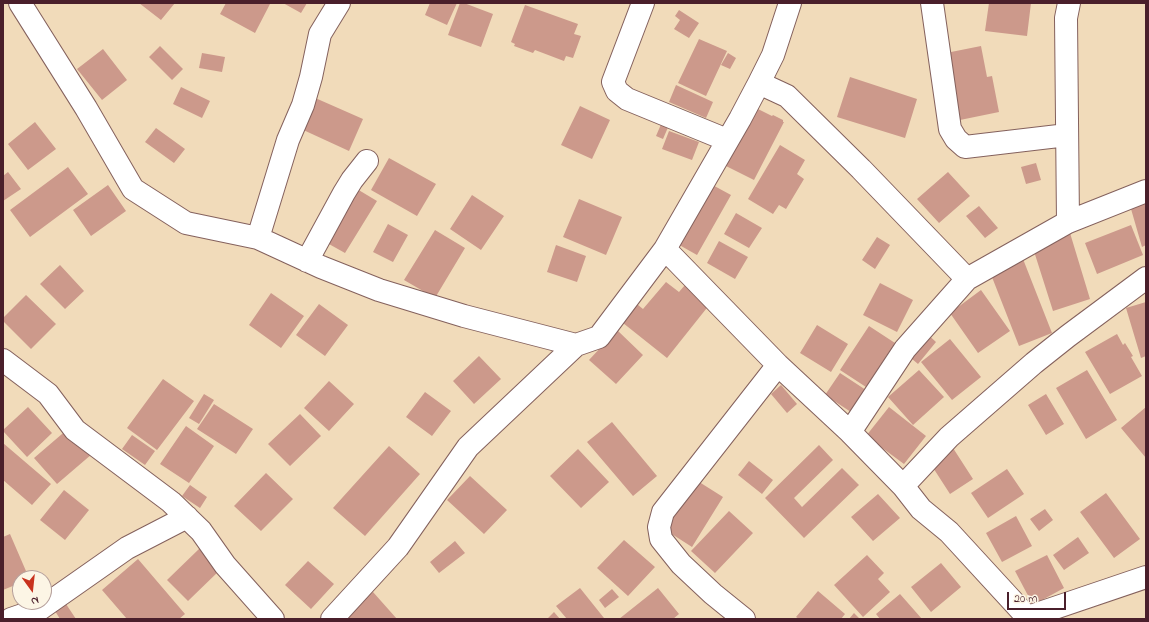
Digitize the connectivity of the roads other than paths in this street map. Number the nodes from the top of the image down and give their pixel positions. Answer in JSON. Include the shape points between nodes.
{"nodes":[{"id":1,"x":20,"y":3,"type":"edge"},
{"id":2,"x":339,"y":3,"type":"edge"},
{"id":3,"x":643,"y":3,"type":"edge"},
{"id":4,"x":790,"y":3,"type":"edge"},
{"id":5,"x":932,"y":3,"type":"edge"},
{"id":6,"x":1069,"y":3,"type":"edge"},
{"id":7,"x":759,"y":83,"type":"junction"},
{"id":8,"x":1067,"y":135,"type":"junction"},
{"id":9,"x":727,"y":140,"type":"junction"},
{"id":10,"x":368,"y":161,"type":"dead end"},
{"id":11,"x":1146,"y":191,"type":"edge"},
{"id":12,"x":1068,"y":222,"type":"junction"},
{"id":13,"x":258,"y":238,"type":"junction"},
{"id":14,"x":665,"y":249,"type":"junction"},
{"id":15,"x":307,"y":261,"type":"junction"},
{"id":16,"x":1146,"y":278,"type":"edge"},
{"id":17,"x":967,"y":279,"type":"junction"},
{"id":18,"x":576,"y":345,"type":"junction"},
{"id":19,"x":3,"y":360,"type":"edge"},
{"id":20,"x":778,"y":365,"type":"junction"},
{"id":21,"x":850,"y":432,"type":"junction"},
{"id":22,"x":903,"y":486,"type":"junction"},
{"id":23,"x":187,"y":517,"type":"junction"},
{"id":24,"x":1146,"y":577,"type":"edge"},
{"id":25,"x":1028,"y":618,"type":"edge"},
{"id":26,"x":11,"y":619,"type":"edge"},
{"id":27,"x":272,"y":619,"type":"edge"},
{"id":28,"x":332,"y":619,"type":"edge"},
{"id":29,"x":744,"y":619,"type":"edge"}],
"edges":[{"from":1,"to":13,"type":"street","via":[[133,189],[186,224]]},
{"from":2,"to":13,"type":"street","via":[[320,34],[303,105],[288,140]]},
{"from":3,"to":9,"type":"street","via":[[613,82],[617,91],[627,99]]},
{"from":4,"to":7,"type":"street","via":[[773,55]]},
{"from":5,"to":8,"type":"street","via":[[950,129],[964,147]]},
{"from":6,"to":8,"type":"street","via":[[1066,18]]},
{"from":7,"to":9,"type":"street"},
{"from":7,"to":17,"type":"street","via":[[787,96]]},
{"from":8,"to":12,"type":"street"},
{"from":9,"to":14,"type":"street"},
{"from":10,"to":15,"type":"street","via":[[344,192]]},
{"from":11,"to":12,"type":"street"},
{"from":12,"to":17,"type":"street"},
{"from":13,"to":15,"type":"street"},
{"from":14,"to":18,"type":"street","via":[[599,337]]},
{"from":14,"to":20,"type":"street"},
{"from":15,"to":18,"type":"street","via":[[379,290],[464,316]]},
{"from":16,"to":22,"type":"street","via":[[1034,363],[949,436]]},
{"from":17,"to":21,"type":"street","via":[[905,349]]},
{"from":18,"to":28,"type":"street","via":[[468,447],[398,547]]},
{"from":19,"to":23,"type":"street","via":[[48,394],[76,430]]},
{"from":20,"to":21,"type":"street"},
{"from":20,"to":29,"type":"street","via":[[663,512],[659,527],[661,539],[681,564]]},
{"from":21,"to":22,"type":"street"},
{"from":22,"to":25,"type":"street","via":[[921,509],[949,532]]},
{"from":23,"to":26,"type":"street","via":[[126,548],[40,609]]},
{"from":23,"to":27,"type":"street"},
{"from":24,"to":25,"type":"street"}]}
